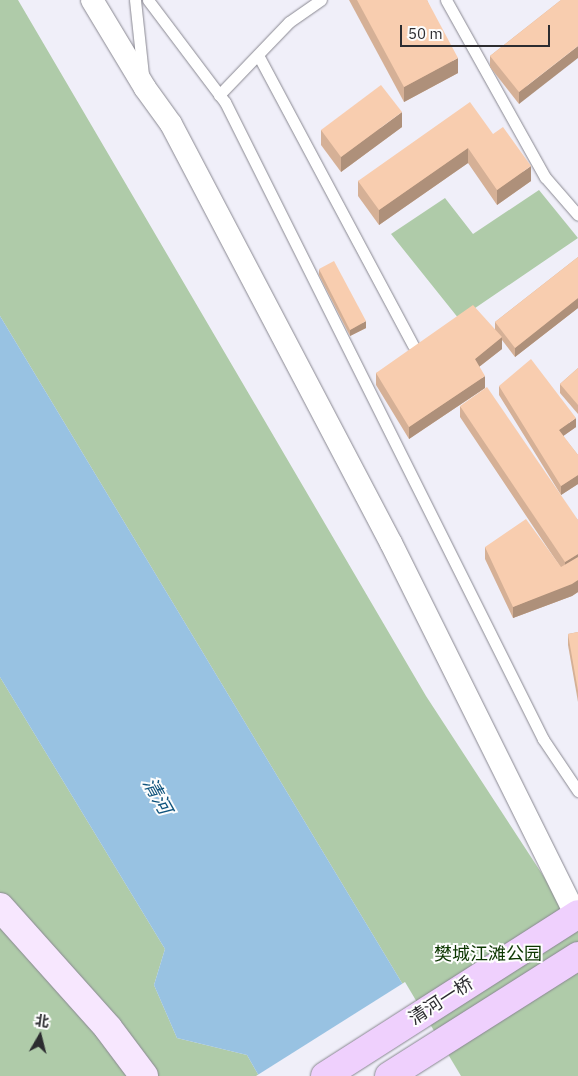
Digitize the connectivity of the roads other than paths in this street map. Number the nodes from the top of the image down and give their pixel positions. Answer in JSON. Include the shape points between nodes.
{"nodes":[{"id":1,"x":92,"y":0,"type":"edge"},
{"id":2,"x":135,"y":0,"type":"edge"},
{"id":3,"x":148,"y":0,"type":"edge"},
{"id":4,"x":321,"y":0,"type":"edge"},
{"id":5,"x":446,"y":0,"type":"edge"},
{"id":6,"x":258,"y":55,"type":"junction"},
{"id":7,"x":144,"y":88,"type":"junction"},
{"id":8,"x":219,"y":95,"type":"junction"},
{"id":9,"x":578,"y":215,"type":"edge"},
{"id":10,"x":413,"y":344,"type":"dead end"},
{"id":11,"x":578,"y":791,"type":"edge"},
{"id":12,"x":0,"y":906,"type":"edge"},
{"id":13,"x":572,"y":919,"type":"edge"},
{"id":14,"x":576,"y":958,"type":"edge"},
{"id":15,"x":120,"y":1044,"type":"junction"},
{"id":16,"x":128,"y":1076,"type":"edge"},
{"id":17,"x":144,"y":1076,"type":"edge"},
{"id":18,"x":324,"y":1076,"type":"edge"},
{"id":19,"x":389,"y":1076,"type":"edge"}],
"edges":[{"from":1,"to":7,"type":"street"},
{"from":2,"to":7,"type":"lane"},
{"from":3,"to":8,"type":"lane"},
{"from":4,"to":6,"type":"lane","via":[[289,22]]},
{"from":5,"to":9,"type":"lane","via":[[545,177]]},
{"from":6,"to":8,"type":"lane"},
{"from":6,"to":10,"type":"lane"},
{"from":7,"to":13,"type":"street","via":[[171,124],[391,543]]},
{"from":8,"to":11,"type":"lane","via":[[543,739]]},
{"from":12,"to":15,"type":"street"},
{"from":13,"to":18,"type":"main road","name":"清河一桥"},
{"from":14,"to":19,"type":"main road","name":"清河一桥"},
{"from":15,"to":16,"type":"street"},
{"from":15,"to":17,"type":"street"}]}
